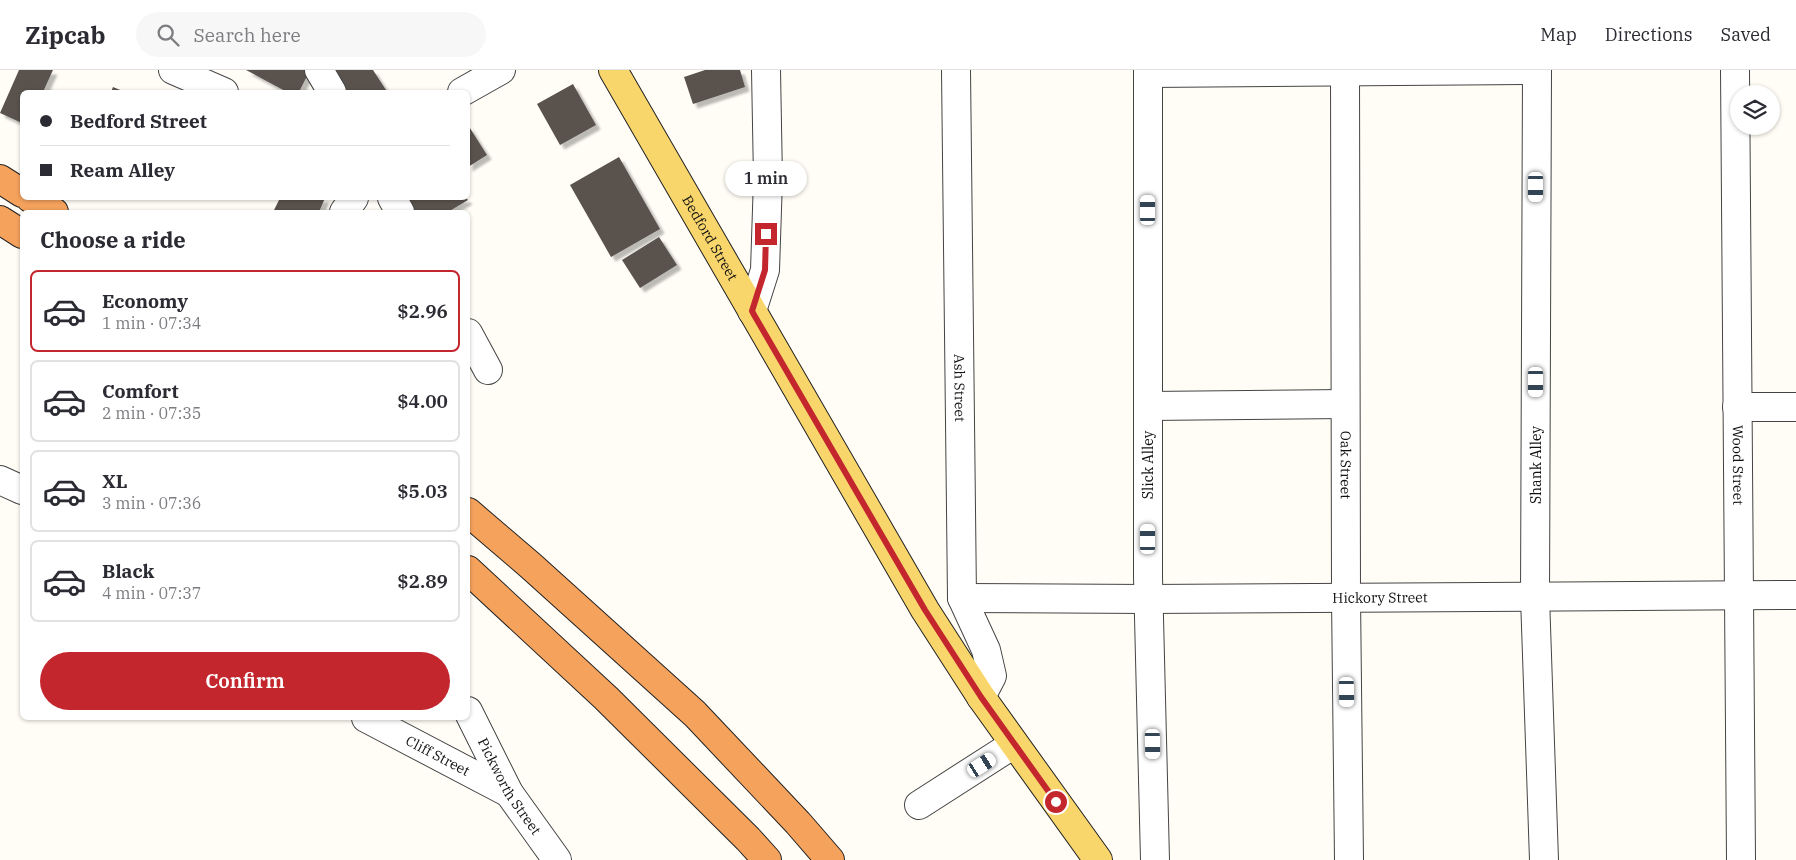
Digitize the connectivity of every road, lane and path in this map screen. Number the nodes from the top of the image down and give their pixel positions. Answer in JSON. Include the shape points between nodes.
{"nodes":[{"id":1,"x":172,"y":70,"type":"edge"},
{"id":2,"x":319,"y":70,"type":"edge"},
{"id":3,"x":501,"y":70,"type":"edge"},
{"id":4,"x":613,"y":70,"type":"edge"},
{"id":5,"x":766,"y":70,"type":"edge"},
{"id":6,"x":956,"y":70,"type":"edge"},
{"id":7,"x":1537,"y":70,"type":"edge"},
{"id":8,"x":1735,"y":70,"type":"edge"},
{"id":9,"x":1148,"y":71,"type":"edge"},
{"id":10,"x":1345,"y":71,"type":"edge"},
{"id":11,"x":219,"y":90,"type":"edge"},
{"id":12,"x":331,"y":90,"type":"edge"},
{"id":13,"x":466,"y":90,"type":"edge"},
{"id":14,"x":0,"y":179,"type":"edge"},
{"id":15,"x":20,"y":192,"type":"edge"},
{"id":16,"x":33,"y":200,"type":"edge"},
{"id":17,"x":51,"y":210,"type":"edge"},
{"id":18,"x":0,"y":220,"type":"edge"},
{"id":19,"x":20,"y":233,"type":"edge"},
{"id":20,"x":752,"y":311,"type":"junction"},
{"id":21,"x":470,"y":337,"type":"edge"},
{"id":22,"x":488,"y":370,"type":"dead end"},
{"id":23,"x":1346,"y":404,"type":"junction"},
{"id":24,"x":1148,"y":406,"type":"junction"},
{"id":25,"x":1738,"y":407,"type":"junction"},
{"id":26,"x":1796,"y":407,"type":"edge"},
{"id":27,"x":0,"y":480,"type":"edge"},
{"id":28,"x":20,"y":489,"type":"edge"},
{"id":29,"x":470,"y":514,"type":"edge"},
{"id":30,"x":470,"y":572,"type":"edge"},
{"id":31,"x":1739,"y":595,"type":"junction"},
{"id":32,"x":1796,"y":595,"type":"edge"},
{"id":33,"x":1535,"y":597,"type":"junction"},
{"id":34,"x":962,"y":598,"type":"junction"},
{"id":35,"x":1346,"y":598,"type":"junction"},
{"id":36,"x":1148,"y":599,"type":"junction"},
{"id":37,"x":981,"y":697,"type":"junction"},
{"id":38,"x":470,"y":714,"type":"edge"},
{"id":39,"x":370,"y":720,"type":"edge"},
{"id":40,"x":1014,"y":744,"type":"junction"},
{"id":41,"x":509,"y":793,"type":"junction"},
{"id":42,"x":919,"y":806,"type":"dead end"},
{"id":43,"x":557,"y":860,"type":"edge"},
{"id":44,"x":766,"y":860,"type":"edge"},
{"id":45,"x":830,"y":860,"type":"edge"},
{"id":46,"x":1098,"y":860,"type":"edge"},
{"id":47,"x":1155,"y":860,"type":"edge"},
{"id":48,"x":1349,"y":860,"type":"edge"},
{"id":49,"x":1544,"y":860,"type":"edge"},
{"id":50,"x":1741,"y":860,"type":"edge"}],
"edges":[{"from":1,"to":11,"type":"street"},
{"from":2,"to":12,"type":"street"},
{"from":3,"to":13,"type":"street"},
{"from":4,"to":20,"type":"main road","name":"Bedford Street"},
{"from":5,"to":20,"type":"street","via":[[768,179],[765,270]]},
{"from":6,"to":34,"type":"street","name":"Ash Street"},
{"from":7,"to":10,"type":"street"},
{"from":7,"to":33,"type":"street","name":"Shank Alley"},
{"from":8,"to":25,"type":"street","name":"Wood Street"},
{"from":9,"to":10,"type":"street"},
{"from":9,"to":24,"type":"street","name":"Slick Alley"},
{"from":10,"to":23,"type":"street","name":"Oak Street"},
{"from":14,"to":15,"type":"highway"},
{"from":16,"to":17,"type":"highway"},
{"from":18,"to":19,"type":"highway"},
{"from":20,"to":37,"type":"main road","name":"Bedford Street","via":[[925,610]]},
{"from":21,"to":22,"type":"street"},
{"from":23,"to":24,"type":"street"},
{"from":23,"to":35,"type":"street","name":"Oak Street"},
{"from":24,"to":36,"type":"street","name":"Slick Alley"},
{"from":25,"to":26,"type":"street"},
{"from":25,"to":31,"type":"street","name":"Wood Street"},
{"from":27,"to":28,"type":"street"},
{"from":29,"to":45,"type":"highway","via":[[695,714]]},
{"from":30,"to":44,"type":"highway","via":[[606,698]]},
{"from":31,"to":32,"type":"street","name":"Hickory Street"},
{"from":31,"to":33,"type":"street","name":"Hickory Street"},
{"from":31,"to":50,"type":"street","name":"Wood Street"},
{"from":33,"to":35,"type":"street","name":"Hickory Street"},
{"from":33,"to":49,"type":"street","name":"Shank Alley"},
{"from":34,"to":36,"type":"street","name":"Hickory Street"},
{"from":34,"to":37,"type":"street","name":"Ash Street","via":[[986,650],[992,676]]},
{"from":35,"to":36,"type":"street","name":"Hickory Street"},
{"from":35,"to":48,"type":"street","name":"Oak Street"},
{"from":36,"to":47,"type":"street","name":"Slick Alley"},
{"from":37,"to":40,"type":"main road","name":"Bedford Street"},
{"from":38,"to":41,"type":"street","name":"Pickworth Street"},
{"from":39,"to":41,"type":"street","name":"Cliff Street"},
{"from":40,"to":42,"type":"street"},
{"from":40,"to":46,"type":"main road","name":"Bedford Street"},
{"from":41,"to":43,"type":"street","name":"Pickworth Street"}]}
